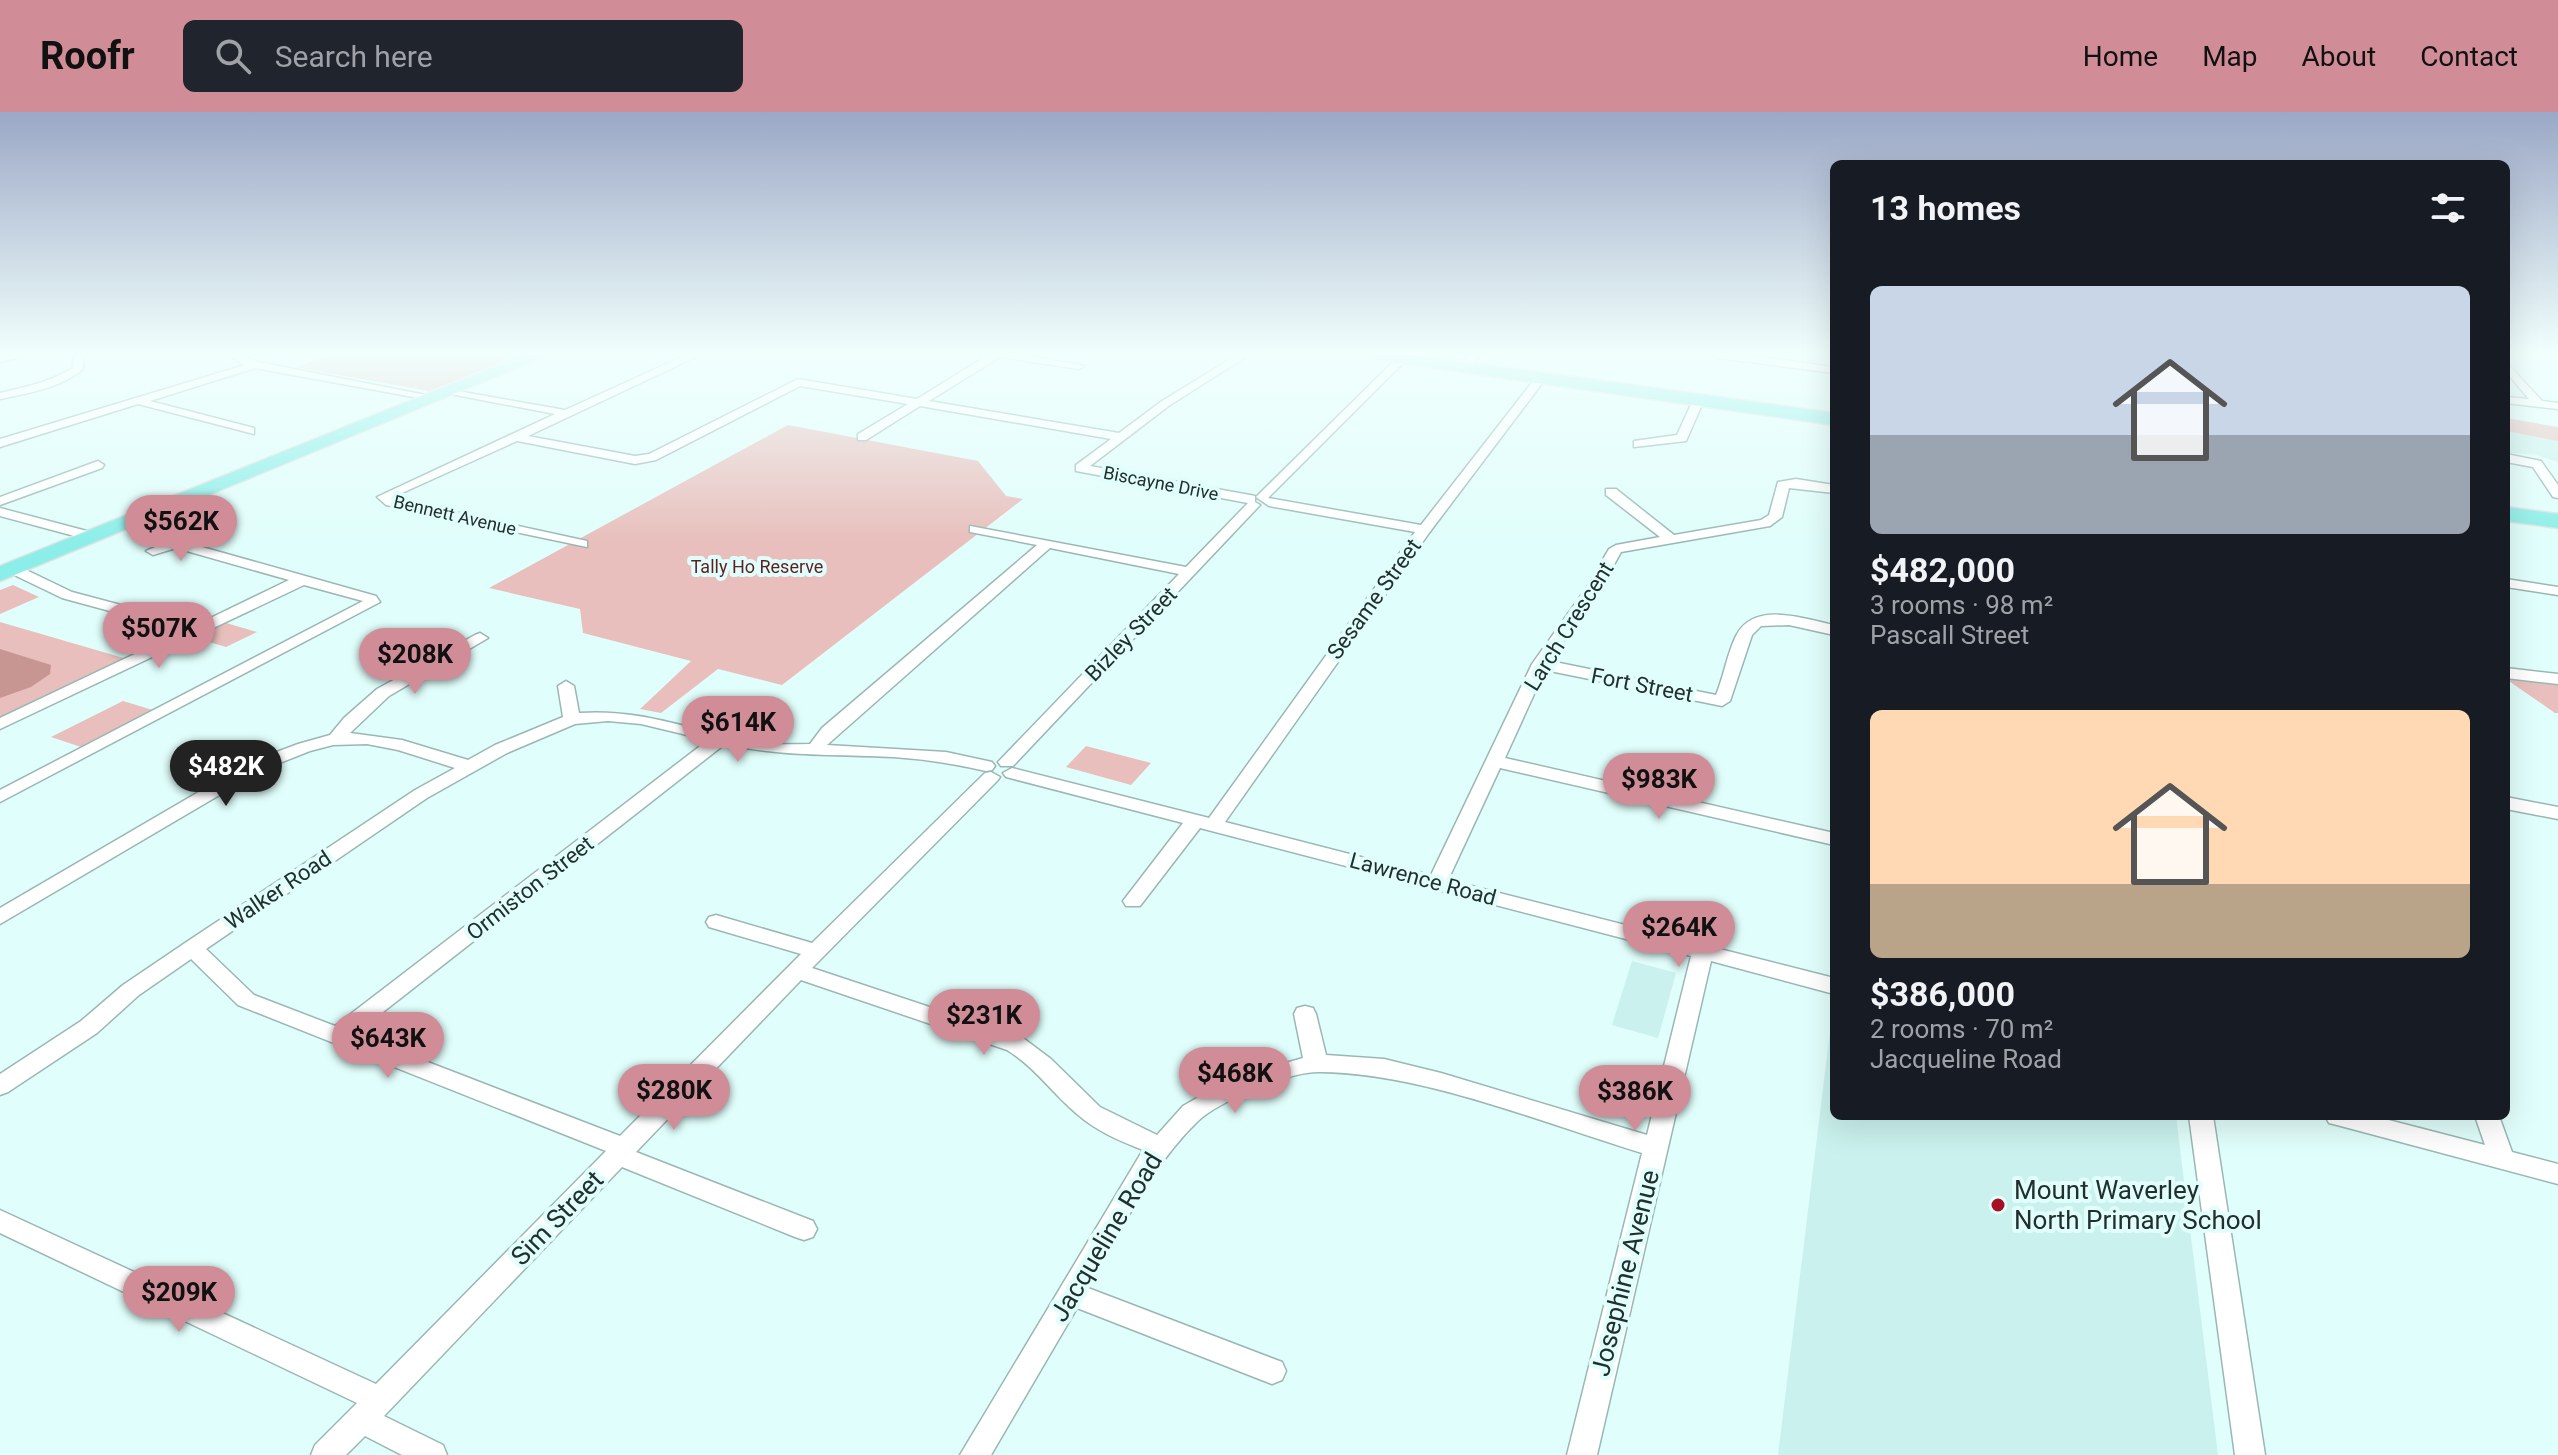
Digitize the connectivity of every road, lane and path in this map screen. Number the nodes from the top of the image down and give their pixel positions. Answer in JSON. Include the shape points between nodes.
{"nodes":[{"id":1,"x":79,"y":418,"type":"edge"},
{"id":2,"x":200,"y":418,"type":"edge"},
{"id":3,"x":384,"y":418,"type":"edge"},
{"id":4,"x":555,"y":418,"type":"edge"},
{"id":5,"x":729,"y":418,"type":"edge"},
{"id":6,"x":893,"y":418,"type":"edge"},
{"id":7,"x":1010,"y":418,"type":"edge"},
{"id":8,"x":1147,"y":418,"type":"edge"},
{"id":9,"x":1343,"y":418,"type":"edge"},
{"id":10,"x":1510,"y":418,"type":"edge"},
{"id":11,"x":1691,"y":418,"type":"edge"},
{"id":12,"x":250,"y":431,"type":"dead end"},
{"id":13,"x":516,"y":437,"type":"junction"},
{"id":14,"x":862,"y":437,"type":"dead end"},
{"id":15,"x":1122,"y":437,"type":"junction"},
{"id":16,"x":0,"y":443,"type":"edge"},
{"id":17,"x":1638,"y":444,"type":"dead end"},
{"id":18,"x":2510,"y":459,"type":"edge"},
{"id":19,"x":98,"y":465,"type":"dead end"},
{"id":20,"x":1830,"y":488,"type":"edge"},
{"id":21,"x":1611,"y":492,"type":"dead end"},
{"id":22,"x":2558,"y":494,"type":"edge"},
{"id":23,"x":0,"y":501,"type":"edge"},
{"id":24,"x":1258,"y":501,"type":"junction"},
{"id":25,"x":0,"y":512,"type":"edge"},
{"id":26,"x":2510,"y":515,"type":"edge"},
{"id":27,"x":2558,"y":521,"type":"edge"},
{"id":28,"x":975,"y":529,"type":"dead end"},
{"id":29,"x":1424,"y":530,"type":"junction"},
{"id":30,"x":192,"y":535,"type":"dead end"},
{"id":31,"x":93,"y":537,"type":"junction"},
{"id":32,"x":1669,"y":538,"type":"junction"},
{"id":33,"x":1048,"y":543,"type":"junction"},
{"id":34,"x":176,"y":544,"type":"junction"},
{"id":35,"x":582,"y":544,"type":"dead end"},
{"id":36,"x":153,"y":551,"type":"dead end"},
{"id":37,"x":7,"y":572,"type":"edge"},
{"id":38,"x":1190,"y":572,"type":"junction"},
{"id":39,"x":302,"y":580,"type":"junction"},
{"id":40,"x":2510,"y":584,"type":"edge"},
{"id":41,"x":2558,"y":591,"type":"edge"},
{"id":42,"x":1830,"y":629,"type":"edge"},
{"id":43,"x":197,"y":630,"type":"junction"},
{"id":44,"x":480,"y":638,"type":"dead end"},
{"id":45,"x":1540,"y":664,"type":"junction"},
{"id":46,"x":2510,"y":673,"type":"edge"},
{"id":47,"x":2558,"y":679,"type":"edge"},
{"id":48,"x":566,"y":686,"type":"dead end"},
{"id":49,"x":572,"y":719,"type":"junction"},
{"id":50,"x":0,"y":724,"type":"edge"},
{"id":51,"x":336,"y":739,"type":"junction"},
{"id":52,"x":720,"y":739,"type":"junction"},
{"id":53,"x":814,"y":750,"type":"junction"},
{"id":54,"x":1494,"y":761,"type":"junction"},
{"id":55,"x":468,"y":766,"type":"junction"},
{"id":56,"x":999,"y":769,"type":"junction"},
{"id":57,"x":0,"y":797,"type":"edge"},
{"id":58,"x":2510,"y":804,"type":"edge"},
{"id":59,"x":2558,"y":813,"type":"edge"},
{"id":60,"x":1204,"y":823,"type":"junction"},
{"id":61,"x":1830,"y":838,"type":"edge"},
{"id":62,"x":1437,"y":883,"type":"junction"},
{"id":63,"x":1133,"y":901,"type":"dead end"},
{"id":64,"x":0,"y":917,"type":"edge"},
{"id":65,"x":716,"y":922,"type":"dead end"},
{"id":66,"x":192,"y":948,"type":"junction"},
{"id":67,"x":816,"y":951,"type":"junction"},
{"id":68,"x":1703,"y":952,"type":"junction"},
{"id":69,"x":797,"y":971,"type":"junction"},
{"id":70,"x":1830,"y":985,"type":"edge"},
{"id":71,"x":1305,"y":1014,"type":"dead end"},
{"id":72,"x":338,"y":1035,"type":"junction"},
{"id":73,"x":1316,"y":1063,"type":"junction"},
{"id":74,"x":0,"y":1086,"type":"edge"},
{"id":75,"x":2202,"y":1120,"type":"edge"},
{"id":76,"x":2352,"y":1120,"type":"edge"},
{"id":77,"x":2488,"y":1120,"type":"edge"},
{"id":78,"x":1160,"y":1147,"type":"junction"},
{"id":79,"x":1656,"y":1148,"type":"junction"},
{"id":80,"x":621,"y":1152,"type":"junction"},
{"id":81,"x":2502,"y":1159,"type":"junction"},
{"id":82,"x":2558,"y":1174,"type":"edge"},
{"id":83,"x":0,"y":1221,"type":"edge"},
{"id":84,"x":804,"y":1229,"type":"dead end"},
{"id":85,"x":1072,"y":1294,"type":"junction"},
{"id":86,"x":1272,"y":1371,"type":"dead end"},
{"id":87,"x":370,"y":1410,"type":"junction"},
{"id":88,"x":326,"y":1455,"type":"edge"},
{"id":89,"x":432,"y":1455,"type":"edge"},
{"id":90,"x":975,"y":1455,"type":"edge"},
{"id":91,"x":1582,"y":1455,"type":"edge"},
{"id":92,"x":2250,"y":1455,"type":"edge"}],
"edges":[{"from":1,"to":16,"type":"street"},
{"from":2,"to":12,"type":"street"},
{"from":3,"to":31,"type":"main road"},
{"from":4,"to":13,"type":"street","name":"Bennett Avenue"},
{"from":5,"to":13,"type":"street","via":[[652,457],[635,460]]},
{"from":6,"to":14,"type":"street"},
{"from":7,"to":15,"type":"street"},
{"from":8,"to":15,"type":"street","name":"Biscayne Drive"},
{"from":9,"to":24,"type":"street","name":"Bizley Street"},
{"from":10,"to":29,"type":"street","name":"Sesame Street"},
{"from":11,"to":17,"type":"street","via":[[1682,438]]},
{"from":13,"to":35,"type":"street","name":"Bennett Avenue","via":[[383,497]]},
{"from":15,"to":24,"type":"street","name":"Biscayne Drive","via":[[1080,468]]},
{"from":18,"to":22,"type":"street","via":[[2537,464]]},
{"from":19,"to":23,"type":"street"},
{"from":20,"to":32,"type":"street","name":"Larch Crescent","via":[[1783,485],[1775,517],[1765,523]]},
{"from":21,"to":32,"type":"street"},
{"from":24,"to":29,"type":"street"},
{"from":24,"to":38,"type":"street","name":"Bizley Street"},
{"from":25,"to":31,"type":"street"},
{"from":26,"to":27,"type":"main road"},
{"from":28,"to":33,"type":"street"},
{"from":29,"to":60,"type":"street","name":"Sesame Street"},
{"from":30,"to":34,"type":"street"},
{"from":31,"to":37,"type":"main road"},
{"from":32,"to":45,"type":"street","name":"Larch Crescent","via":[[1616,549]]},
{"from":33,"to":38,"type":"street"},
{"from":33,"to":53,"type":"street","via":[[828,732]]},
{"from":34,"to":36,"type":"street"},
{"from":34,"to":39,"type":"street"},
{"from":37,"to":43,"type":"street","via":[[67,595]]},
{"from":38,"to":56,"type":"street","name":"Bizley Street"},
{"from":39,"to":43,"type":"street"},
{"from":39,"to":57,"type":"street","via":[[373,602]]},
{"from":40,"to":41,"type":"street"},
{"from":42,"to":45,"type":"street","name":"Fort Street","via":[[1760,620],[1747,630],[1722,701]]},
{"from":43,"to":50,"type":"street"},
{"from":44,"to":51,"type":"street","via":[[385,689],[356,711]]},
{"from":45,"to":54,"type":"street","name":"Larch Crescent"},
{"from":46,"to":47,"type":"street"},
{"from":48,"to":49,"type":"street"},
{"from":49,"to":52,"type":"street","name":"Lawrence Road","via":[[641,719]]},
{"from":49,"to":55,"type":"street","name":"Walker Road"},
{"from":51,"to":55,"type":"street","via":[[376,740]]},
{"from":51,"to":64,"type":"street","via":[[256,766]]},
{"from":52,"to":53,"type":"street","name":"Lawrence Road"},
{"from":52,"to":72,"type":"street","name":"Ormiston Street"},
{"from":53,"to":56,"type":"street","name":"Lawrence Road","via":[[946,757]]},
{"from":54,"to":61,"type":"street"},
{"from":54,"to":62,"type":"street","name":"Larch Crescent"},
{"from":55,"to":66,"type":"street","name":"Walker Road"},
{"from":56,"to":60,"type":"street","name":"Lawrence Road"},
{"from":56,"to":67,"type":"street","name":"Sim Street"},
{"from":58,"to":59,"type":"street"},
{"from":60,"to":62,"type":"street","name":"Lawrence Road"},
{"from":60,"to":63,"type":"street","name":"Sesame Street"},
{"from":62,"to":68,"type":"street","name":"Lawrence Road"},
{"from":65,"to":67,"type":"street"},
{"from":66,"to":72,"type":"street","via":[[246,1000]]},
{"from":66,"to":74,"type":"street","name":"Walker Road","via":[[89,1027]]},
{"from":67,"to":69,"type":"street","name":"Sim Street"},
{"from":68,"to":70,"type":"street","name":"Lawrence Road"},
{"from":68,"to":79,"type":"street","name":"Josephine Avenue"},
{"from":69,"to":78,"type":"street","via":[[1015,1044],[1037,1056],[1085,1107]]},
{"from":69,"to":80,"type":"street","name":"Sim Street"},
{"from":71,"to":73,"type":"street"},
{"from":72,"to":80,"type":"street"},
{"from":73,"to":78,"type":"street","name":"Jacqueline Road","via":[[1238,1085],[1191,1113]]},
{"from":73,"to":79,"type":"street","name":"Jacqueline Road","via":[[1411,1073]]},
{"from":75,"to":92,"type":"street"},
{"from":76,"to":81,"type":"street"},
{"from":77,"to":81,"type":"street"},
{"from":78,"to":85,"type":"street","name":"Jacqueline Road"},
{"from":79,"to":91,"type":"street","name":"Josephine Avenue"},
{"from":80,"to":84,"type":"street"},
{"from":80,"to":87,"type":"street","name":"Sim Street"},
{"from":81,"to":82,"type":"street"},
{"from":83,"to":87,"type":"street"},
{"from":85,"to":86,"type":"street"},
{"from":85,"to":90,"type":"street","name":"Jacqueline Road"},
{"from":87,"to":88,"type":"street","name":"Sim Street"},
{"from":87,"to":89,"type":"street"}]}
